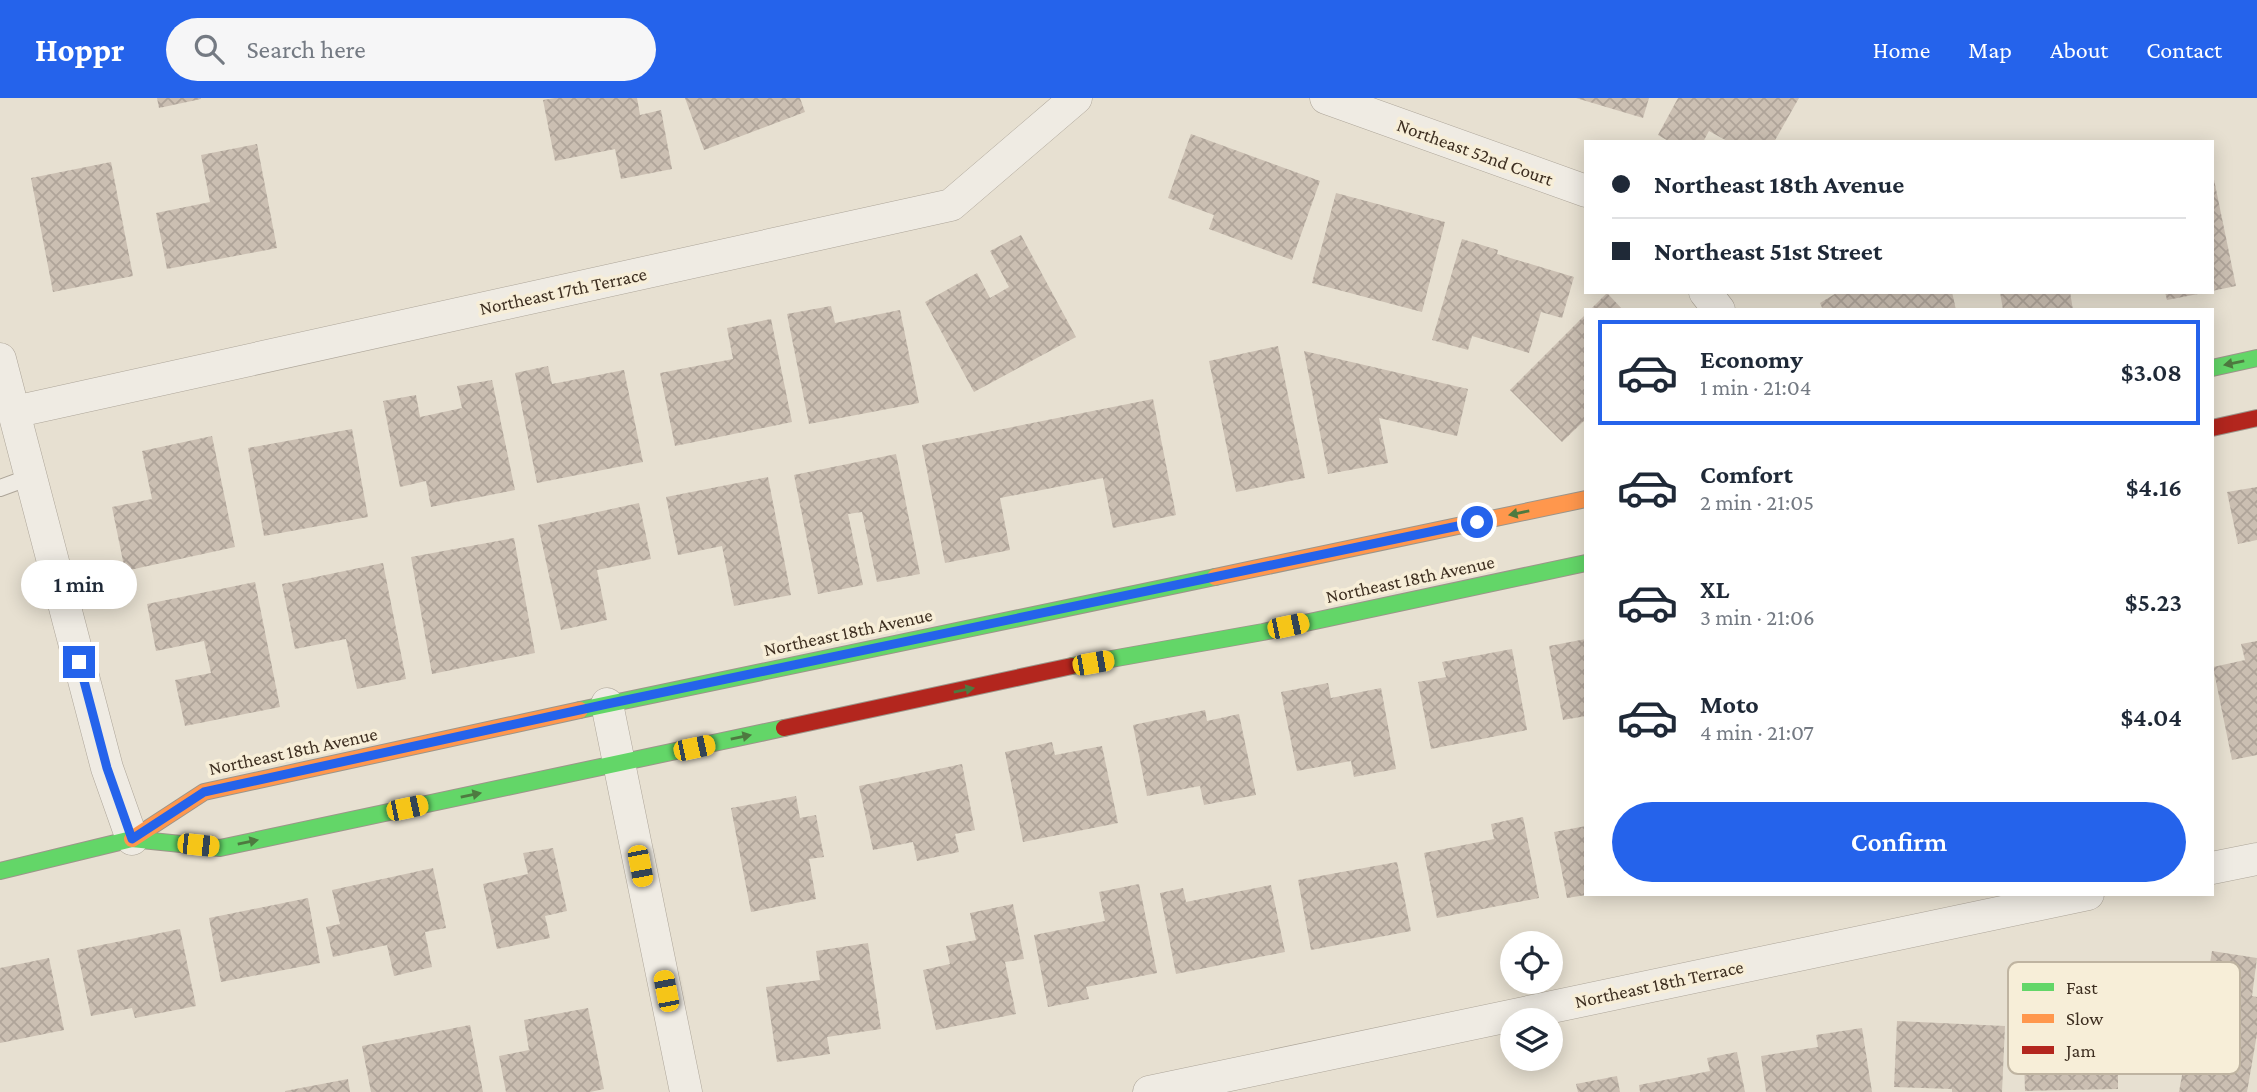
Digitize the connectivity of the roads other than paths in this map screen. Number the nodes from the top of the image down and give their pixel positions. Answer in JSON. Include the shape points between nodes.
{"nodes":[{"id":1,"x":1076,"y":98,"type":"edge"},
{"id":2,"x":1326,"y":98,"type":"edge"},
{"id":3,"x":1584,"y":190,"type":"edge"},
{"id":4,"x":1707,"y":294,"type":"edge"},
{"id":5,"x":1717,"y":308,"type":"edge"},
{"id":6,"x":2257,"y":358,"type":"edge"},
{"id":7,"x":0,"y":359,"type":"edge"},
{"id":8,"x":2214,"y":368,"type":"edge"},
{"id":9,"x":14,"y":412,"type":"junction"},
{"id":10,"x":2257,"y":418,"type":"edge"},
{"id":11,"x":2214,"y":428,"type":"edge"},
{"id":12,"x":30,"y":477,"type":"junction"},
{"id":13,"x":0,"y":488,"type":"edge"},
{"id":14,"x":1584,"y":499,"type":"edge"},
{"id":15,"x":1584,"y":563,"type":"edge"},
{"id":16,"x":607,"y":704,"type":"junction"},
{"id":17,"x":620,"y":763,"type":"junction"},
{"id":18,"x":132,"y":839,"type":"junction"},
{"id":19,"x":2257,"y":859,"type":"edge"},
{"id":20,"x":2214,"y":868,"type":"edge"},
{"id":21,"x":0,"y":870,"type":"edge"},
{"id":22,"x":2079,"y":896,"type":"edge"},
{"id":23,"x":686,"y":1092,"type":"edge"},
{"id":24,"x":1149,"y":1092,"type":"edge"}],
"edges":[{"from":1,"to":9,"type":"street","name":"Northeast 17th Terrace","via":[[950,205]]},
{"from":2,"to":3,"type":"street","name":"Northeast 52nd Court"},
{"from":4,"to":5,"type":"street"},
{"from":6,"to":8,"type":"street","one_way":true},
{"from":7,"to":9,"type":"street"},
{"from":9,"to":12,"type":"street"},
{"from":10,"to":11,"type":"street"},
{"from":12,"to":13,"type":"lane"},
{"from":12,"to":18,"type":"street","via":[[107,768]]},
{"from":14,"to":16,"type":"street","name":"Northeast 18th Avenue","one_way":true},
{"from":17,"to":15,"type":"street","name":"Northeast 18th Avenue","one_way":true},
{"from":16,"to":17,"type":"street"},
{"from":16,"to":18,"type":"street","name":"Northeast 18th Avenue","via":[[204,792]]},
{"from":18,"to":17,"type":"street","name":"Northeast 18th Avenue","one_way":true,"via":[[220,848]]},
{"from":17,"to":23,"type":"street"},
{"from":18,"to":21,"type":"street","name":"Northeast 18th Avenue"},
{"from":19,"to":20,"type":"street"},
{"from":22,"to":24,"type":"street","name":"Northeast 18th Terrace"}]}
